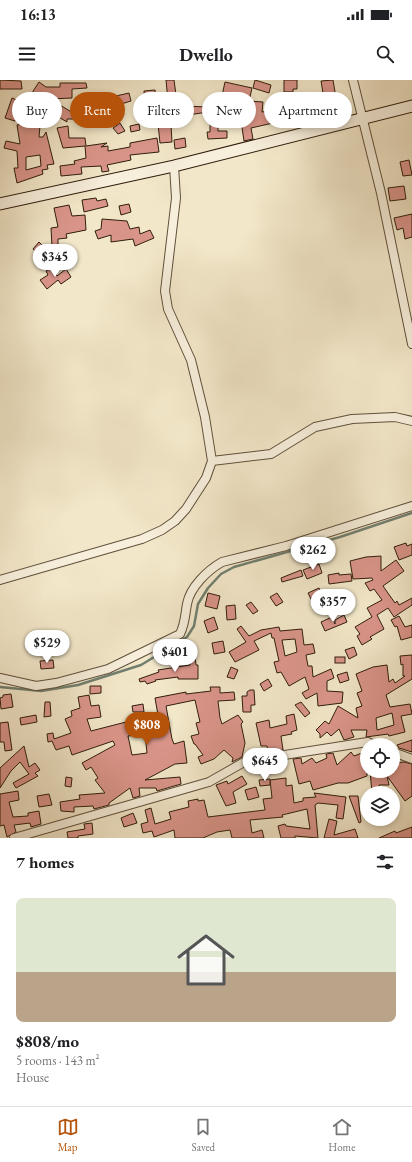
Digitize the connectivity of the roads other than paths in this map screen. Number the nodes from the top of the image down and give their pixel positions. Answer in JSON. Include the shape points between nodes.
{"nodes":[{"id":1,"x":353,"y":80,"type":"edge"},
{"id":2,"x":412,"y":106,"type":"edge"},
{"id":3,"x":364,"y":118,"type":"junction"},
{"id":4,"x":174,"y":166,"type":"junction"},
{"id":5,"x":0,"y":204,"type":"edge"},
{"id":6,"x":412,"y":344,"type":"edge"},
{"id":7,"x":412,"y":421,"type":"edge"},
{"id":8,"x":212,"y":461,"type":"junction"},
{"id":9,"x":412,"y":506,"type":"edge"},
{"id":10,"x":0,"y":580,"type":"edge"},
{"id":11,"x":0,"y":678,"type":"edge"},
{"id":12,"x":360,"y":743,"type":"edge"},
{"id":13,"x":400,"y":754,"type":"edge"},
{"id":14,"x":412,"y":758,"type":"edge"},
{"id":15,"x":14,"y":838,"type":"edge"}],
"edges":[{"from":1,"to":3,"type":"street"},
{"from":2,"to":3,"type":"main road"},
{"from":3,"to":4,"type":"main road"},
{"from":3,"to":6,"type":"street"},
{"from":4,"to":5,"type":"main road"},
{"from":4,"to":8,"type":"street","via":[[176,198],[165,292],[168,309],[192,360]]},
{"from":7,"to":8,"type":"street","via":[[395,417],[359,419],[315,426],[271,454]]},
{"from":8,"to":10,"type":"street","via":[[206,478],[186,508],[175,521],[162,530],[142,540]]},
{"from":9,"to":11,"type":"street","via":[[286,546],[222,562],[213,567],[189,598],[185,625],[180,634],[108,669],[36,686]]},
{"from":12,"to":15,"type":"street","via":[[246,761],[209,782]]},
{"from":13,"to":14,"type":"street"}]}
